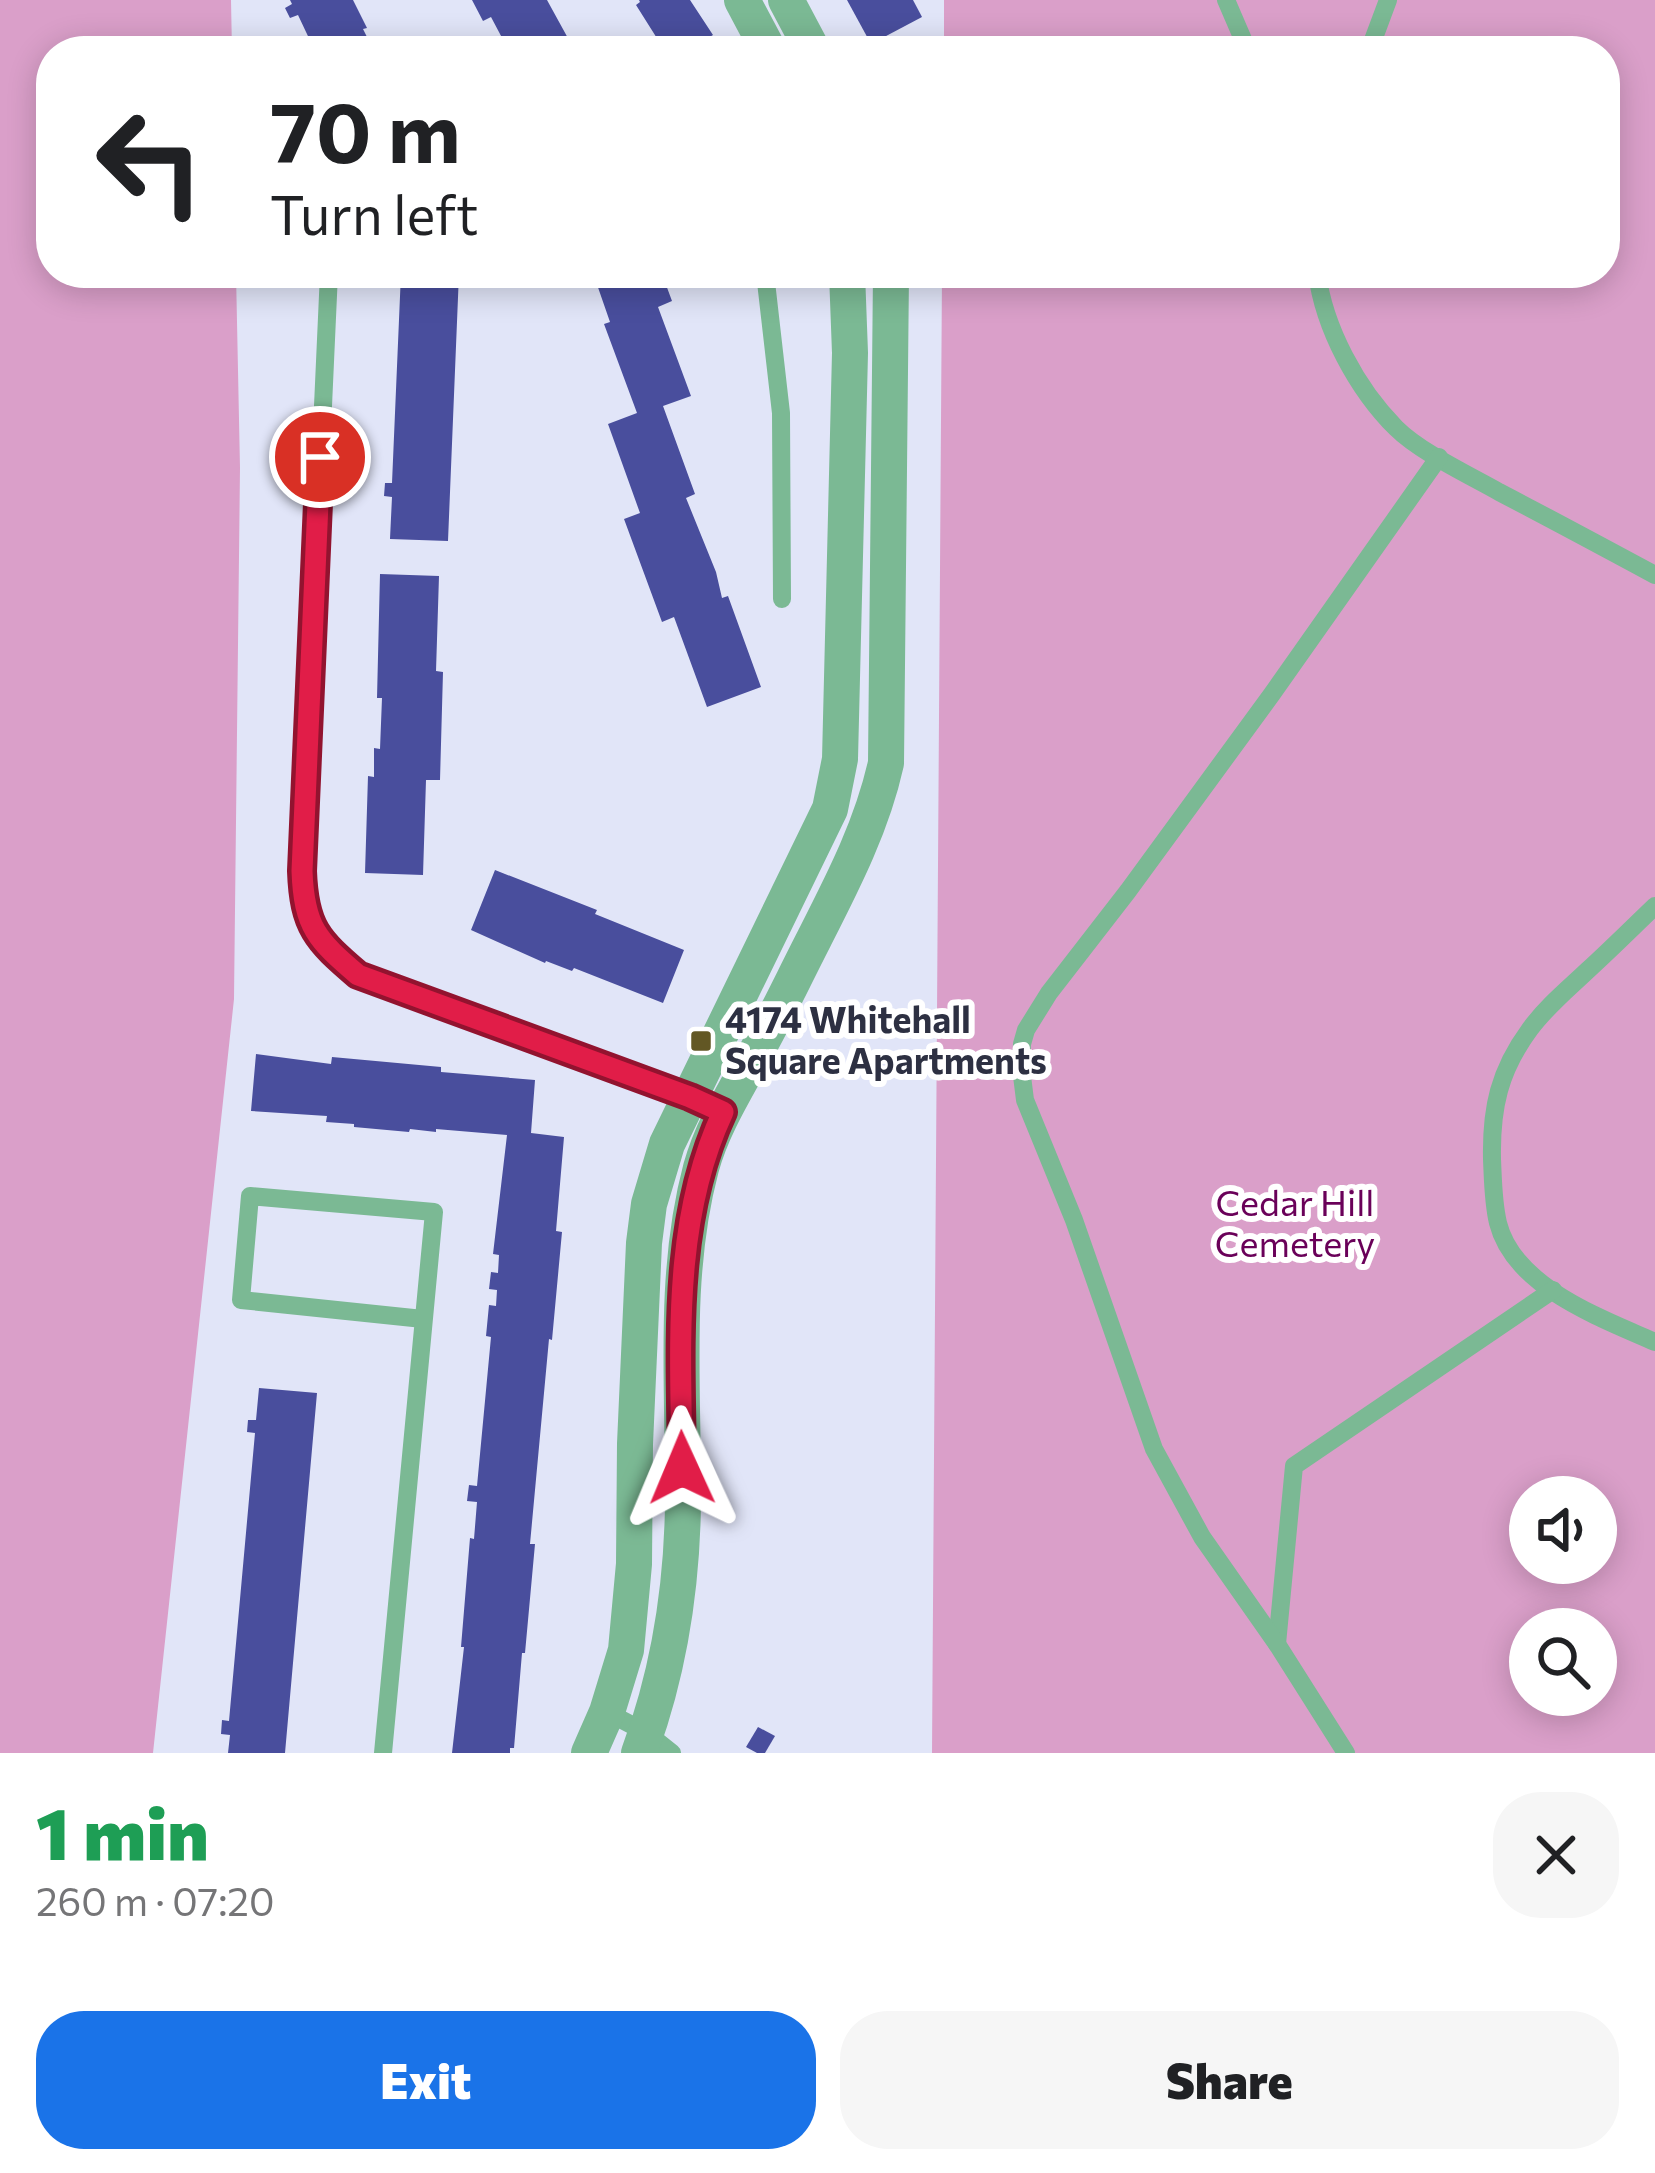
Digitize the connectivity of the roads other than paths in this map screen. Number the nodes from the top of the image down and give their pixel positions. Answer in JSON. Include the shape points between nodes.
{"nodes":[{"id":1,"x":742,"y":0,"type":"edge"},
{"id":2,"x":786,"y":0,"type":"edge"},
{"id":3,"x":1226,"y":0,"type":"edge"},
{"id":4,"x":1388,"y":0,"type":"edge"},
{"id":5,"x":761,"y":36,"type":"edge"},
{"id":6,"x":805,"y":36,"type":"edge"},
{"id":7,"x":1242,"y":36,"type":"edge"},
{"id":8,"x":1375,"y":36,"type":"edge"},
{"id":9,"x":327,"y":288,"type":"edge"},
{"id":10,"x":766,"y":288,"type":"edge"},
{"id":11,"x":848,"y":288,"type":"edge"},
{"id":12,"x":891,"y":288,"type":"edge"},
{"id":13,"x":1319,"y":288,"type":"edge"},
{"id":14,"x":1439,"y":457,"type":"junction"},
{"id":15,"x":1655,"y":574,"type":"edge"},
{"id":16,"x":782,"y":599,"type":"dead end"},
{"id":17,"x":1655,"y":906,"type":"edge"},
{"id":18,"x":707,"y":1104,"type":"junction"},
{"id":19,"x":1553,"y":1290,"type":"junction"},
{"id":20,"x":423,"y":1319,"type":"junction"},
{"id":21,"x":1655,"y":1342,"type":"edge"},
{"id":22,"x":1277,"y":1644,"type":"junction"},
{"id":23,"x":607,"y":1712,"type":"junction"},
{"id":24,"x":652,"y":1746,"type":"edge"},
{"id":25,"x":382,"y":1753,"type":"edge"},
{"id":26,"x":589,"y":1753,"type":"edge"},
{"id":27,"x":1346,"y":1753,"type":"edge"}],
"edges":[{"from":1,"to":5,"type":"street"},
{"from":2,"to":6,"type":"street"},
{"from":3,"to":7,"type":"lane"},
{"from":4,"to":8,"type":"lane"},
{"from":9,"to":18,"type":"lane","via":[[304,908],[324,946],[358,975]]},
{"from":10,"to":16,"type":"lane","via":[[781,413]]},
{"from":11,"to":18,"type":"street","via":[[840,759],[824,822]]},
{"from":12,"to":18,"type":"street","via":[[886,763],[864,836],[763,1040]]},
{"from":13,"to":14,"type":"lane","via":[[1360,380],[1399,432]]},
{"from":14,"to":15,"type":"lane"},
{"from":14,"to":22,"type":"lane","via":[[1049,993],[1022,1044],[1025,1100],[1154,1449],[1202,1537]]},
{"from":17,"to":19,"type":"lane","via":[[1548,1006],[1506,1067],[1495,1106],[1499,1226],[1521,1263]]},
{"from":18,"to":23,"type":"street","via":[[668,1144],[649,1204],[634,1564],[626,1650]]},
{"from":18,"to":24,"type":"street","via":[[682,1284],[678,1594]]},
{"from":19,"to":21,"type":"lane"},
{"from":19,"to":22,"type":"lane","via":[[1294,1466]]},
{"from":20,"to":20,"type":"lane","via":[[434,1212],[250,1196],[241,1300]]},
{"from":20,"to":25,"type":"lane"},
{"from":22,"to":27,"type":"lane"},
{"from":23,"to":24,"type":"lane"},
{"from":23,"to":26,"type":"street"}]}
